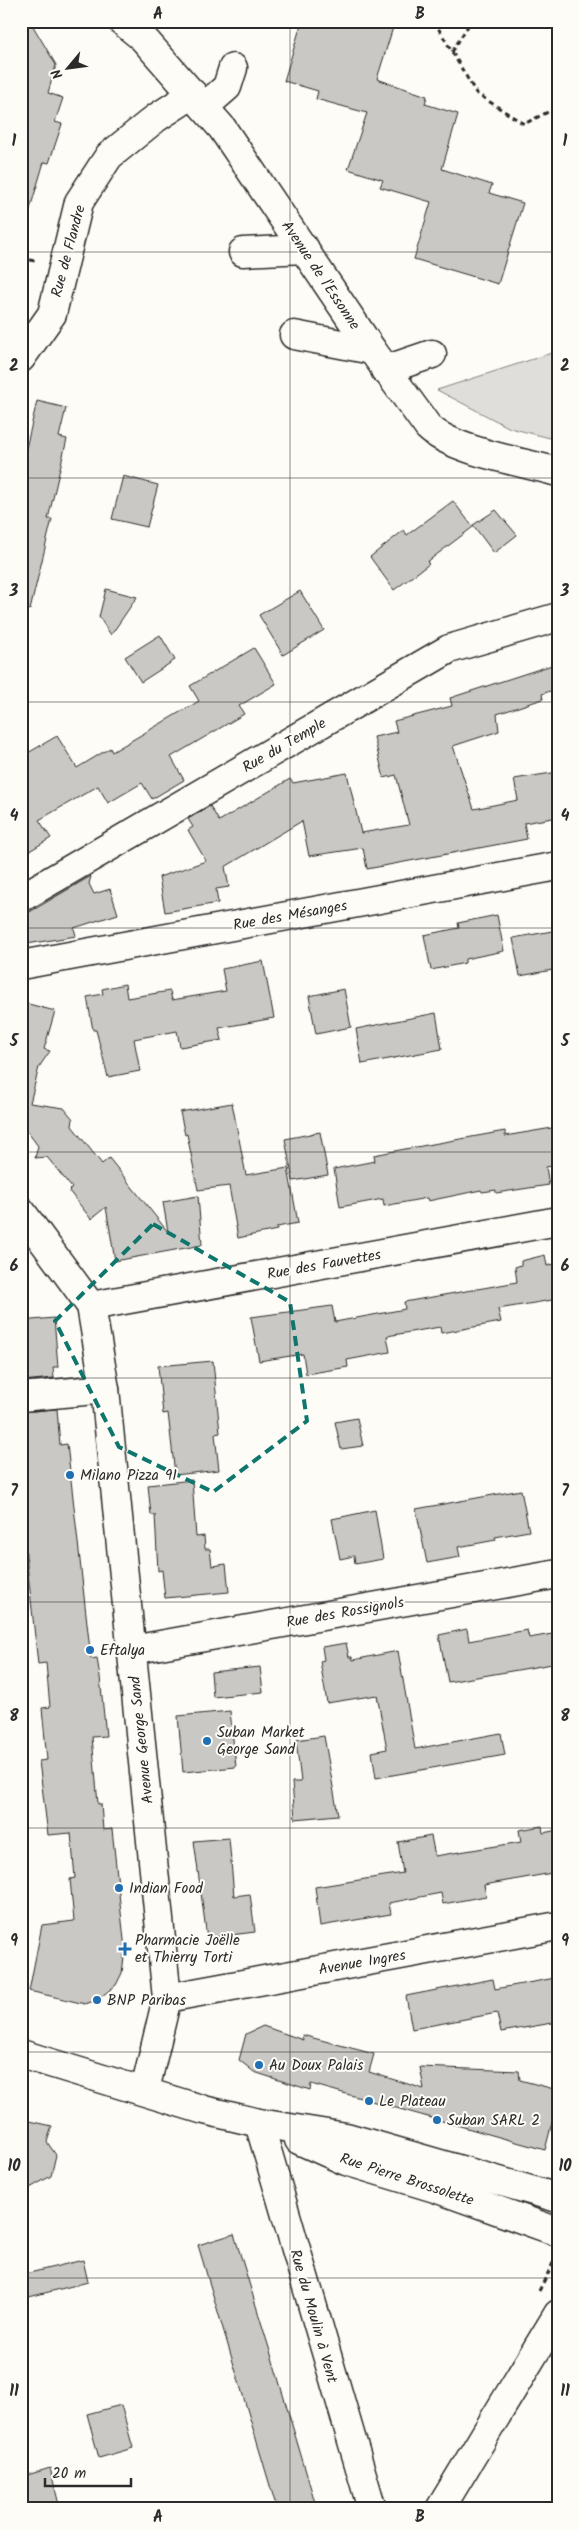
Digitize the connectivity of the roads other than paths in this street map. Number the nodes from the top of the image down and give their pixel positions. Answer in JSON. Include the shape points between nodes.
{"nodes":[{"id":1,"x":122,"y":21,"type":"edge"},
{"id":2,"x":233,"y":68,"type":"dead end"},
{"id":3,"x":198,"y":100,"type":"junction"},
{"id":4,"x":305,"y":250,"type":"junction"},
{"id":5,"x":243,"y":252,"type":"dead end"},
{"id":6,"x":294,"y":334,"type":"dead end"},
{"id":7,"x":432,"y":354,"type":"dead end"},
{"id":8,"x":21,"y":358,"type":"edge"},
{"id":9,"x":378,"y":360,"type":"junction"},
{"id":10,"x":558,"y":472,"type":"edge"},
{"id":11,"x":558,"y":617,"type":"edge"},
{"id":12,"x":558,"y":866,"type":"edge"},
{"id":13,"x":21,"y":898,"type":"edge"},
{"id":14,"x":21,"y":964,"type":"edge"},
{"id":15,"x":21,"y":1211,"type":"edge"},
{"id":16,"x":558,"y":1221,"type":"edge"},
{"id":17,"x":91,"y":1306,"type":"junction"},
{"id":18,"x":105,"y":1388,"type":"junction"},
{"id":19,"x":21,"y":1397,"type":"edge"},
{"id":20,"x":558,"y":1574,"type":"edge"},
{"id":21,"x":132,"y":1650,"type":"junction"},
{"id":22,"x":558,"y":1926,"type":"edge"},
{"id":23,"x":167,"y":1998,"type":"junction"},
{"id":24,"x":21,"y":2054,"type":"edge"},
{"id":25,"x":145,"y":2090,"type":"junction"},
{"id":26,"x":258,"y":2123,"type":"junction"},
{"id":27,"x":558,"y":2198,"type":"edge"},
{"id":28,"x":558,"y":2232,"type":"edge"},
{"id":29,"x":558,"y":2314,"type":"edge"},
{"id":30,"x":372,"y":2509,"type":"edge"},
{"id":31,"x":440,"y":2509,"type":"edge"}],
"edges":[{"from":1,"to":3,"type":"street","name":"Avenue de l'Essonne","via":[[143,38]]},
{"from":2,"to":3,"type":"street","name":"Rue de Flandre","via":[[227,87]]},
{"from":3,"to":4,"type":"street","name":"Avenue de l'Essonne","via":[[222,128]]},
{"from":3,"to":8,"type":"street","name":"Rue de Flandre","via":[[156,118],[109,156],[79,202],[52,314]]},
{"from":4,"to":5,"type":"street"},
{"from":4,"to":9,"type":"street","name":"Avenue de l'Essonne"},
{"from":6,"to":9,"type":"street"},
{"from":7,"to":9,"type":"street"},
{"from":9,"to":10,"type":"street","name":"Avenue de l'Essonne","via":[[436,435],[458,445]]},
{"from":11,"to":13,"type":"street","name":"Rue du Temple","via":[[449,649]]},
{"from":12,"to":14,"type":"street","name":"Rue des Mésanges"},
{"from":15,"to":17,"type":"street","name":"Avenue George Sand"},
{"from":16,"to":17,"type":"street","name":"Rue des Fauvettes"},
{"from":17,"to":18,"type":"street","name":"Avenue George Sand"},
{"from":18,"to":19,"type":"street"},
{"from":18,"to":21,"type":"street","name":"Avenue George Sand"},
{"from":20,"to":21,"type":"street","name":"Rue des Rossignols"},
{"from":21,"to":23,"type":"street","name":"Avenue George Sand"},
{"from":22,"to":23,"type":"street","name":"Avenue Ingres"},
{"from":23,"to":25,"type":"street","name":"Avenue George Sand"},
{"from":24,"to":25,"type":"street","name":"Rue Pierre Brossolette"},
{"from":25,"to":26,"type":"street","name":"Rue Pierre Brossolette","via":[[204,2110]]},
{"from":26,"to":27,"type":"street","name":"Rue Pierre Brossolette","via":[[346,2138]]},
{"from":26,"to":28,"type":"street","name":"Rue Pierre Brossolette","via":[[346,2161],[435,2188]]},
{"from":26,"to":30,"type":"street","name":"Rue du Moulin à Vent"},
{"from":29,"to":31,"type":"street"}]}
